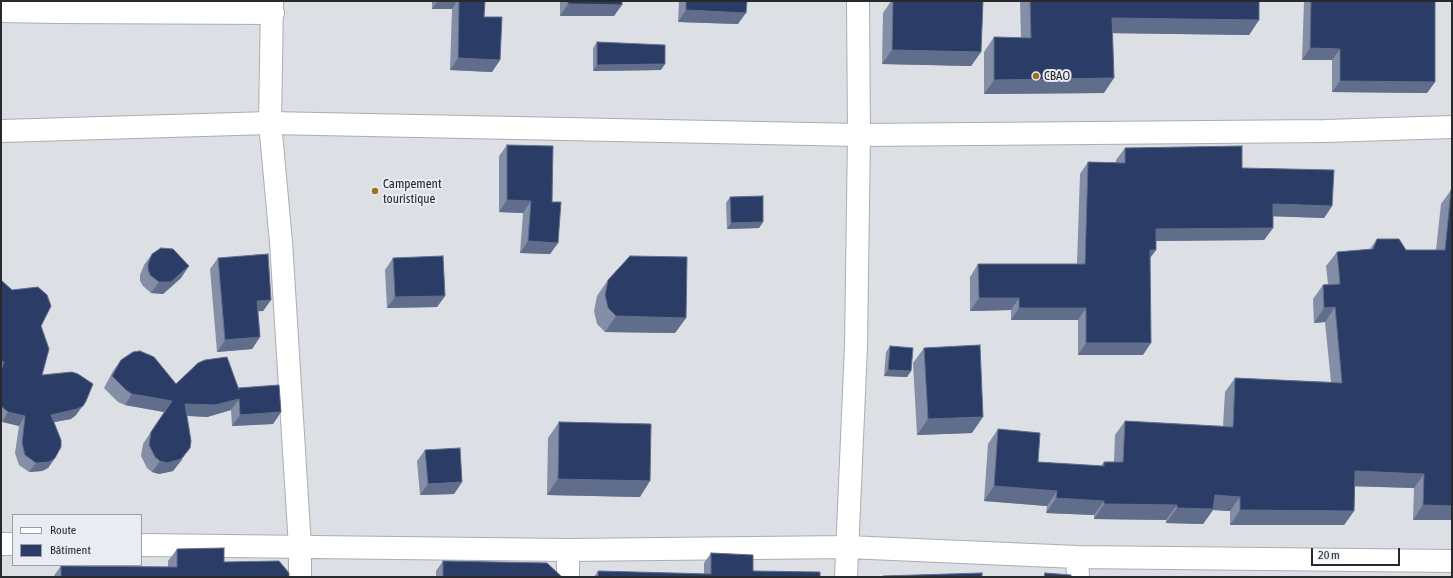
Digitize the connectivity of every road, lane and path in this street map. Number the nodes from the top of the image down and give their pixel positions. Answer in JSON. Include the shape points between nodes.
{"nodes":[{"id":1,"x":858,"y":1,"type":"edge"},
{"id":2,"x":56,"y":6,"type":"edge"},
{"id":3,"x":273,"y":7,"type":"edge"},
{"id":4,"x":1,"y":11,"type":"edge"},
{"id":5,"x":270,"y":124,"type":"junction"},
{"id":6,"x":1452,"y":127,"type":"edge"},
{"id":7,"x":1,"y":131,"type":"edge"},
{"id":8,"x":860,"y":135,"type":"junction"},
{"id":9,"x":1,"y":544,"type":"edge"},
{"id":10,"x":12,"y":544,"type":"edge"},
{"id":11,"x":142,"y":546,"type":"edge"},
{"id":12,"x":300,"y":547,"type":"junction"},
{"id":13,"x":847,"y":547,"type":"junction"},
{"id":14,"x":568,"y":550,"type":"junction"},
{"id":15,"x":1452,"y":561,"type":"edge"},
{"id":16,"x":1077,"y":567,"type":"edge"},
{"id":17,"x":300,"y":577,"type":"edge"},
{"id":18,"x":568,"y":577,"type":"edge"},
{"id":19,"x":846,"y":577,"type":"edge"}],
"edges":[{"from":1,"to":8,"type":"street"},
{"from":2,"to":3,"type":"street"},
{"from":2,"to":4,"type":"street"},
{"from":3,"to":5,"type":"street"},
{"from":5,"to":7,"type":"street"},
{"from":5,"to":8,"type":"street"},
{"from":5,"to":12,"type":"street","via":[[281,242]]},
{"from":6,"to":8,"type":"street","via":[[1326,131]]},
{"from":8,"to":13,"type":"street","via":[[856,346]]},
{"from":9,"to":10,"type":"street"},
{"from":11,"to":12,"type":"street"},
{"from":12,"to":14,"type":"street"},
{"from":12,"to":17,"type":"street"},
{"from":13,"to":14,"type":"street"},
{"from":13,"to":16,"type":"street"},
{"from":13,"to":19,"type":"street"},
{"from":14,"to":18,"type":"street"},
{"from":15,"to":16,"type":"street"}]}
